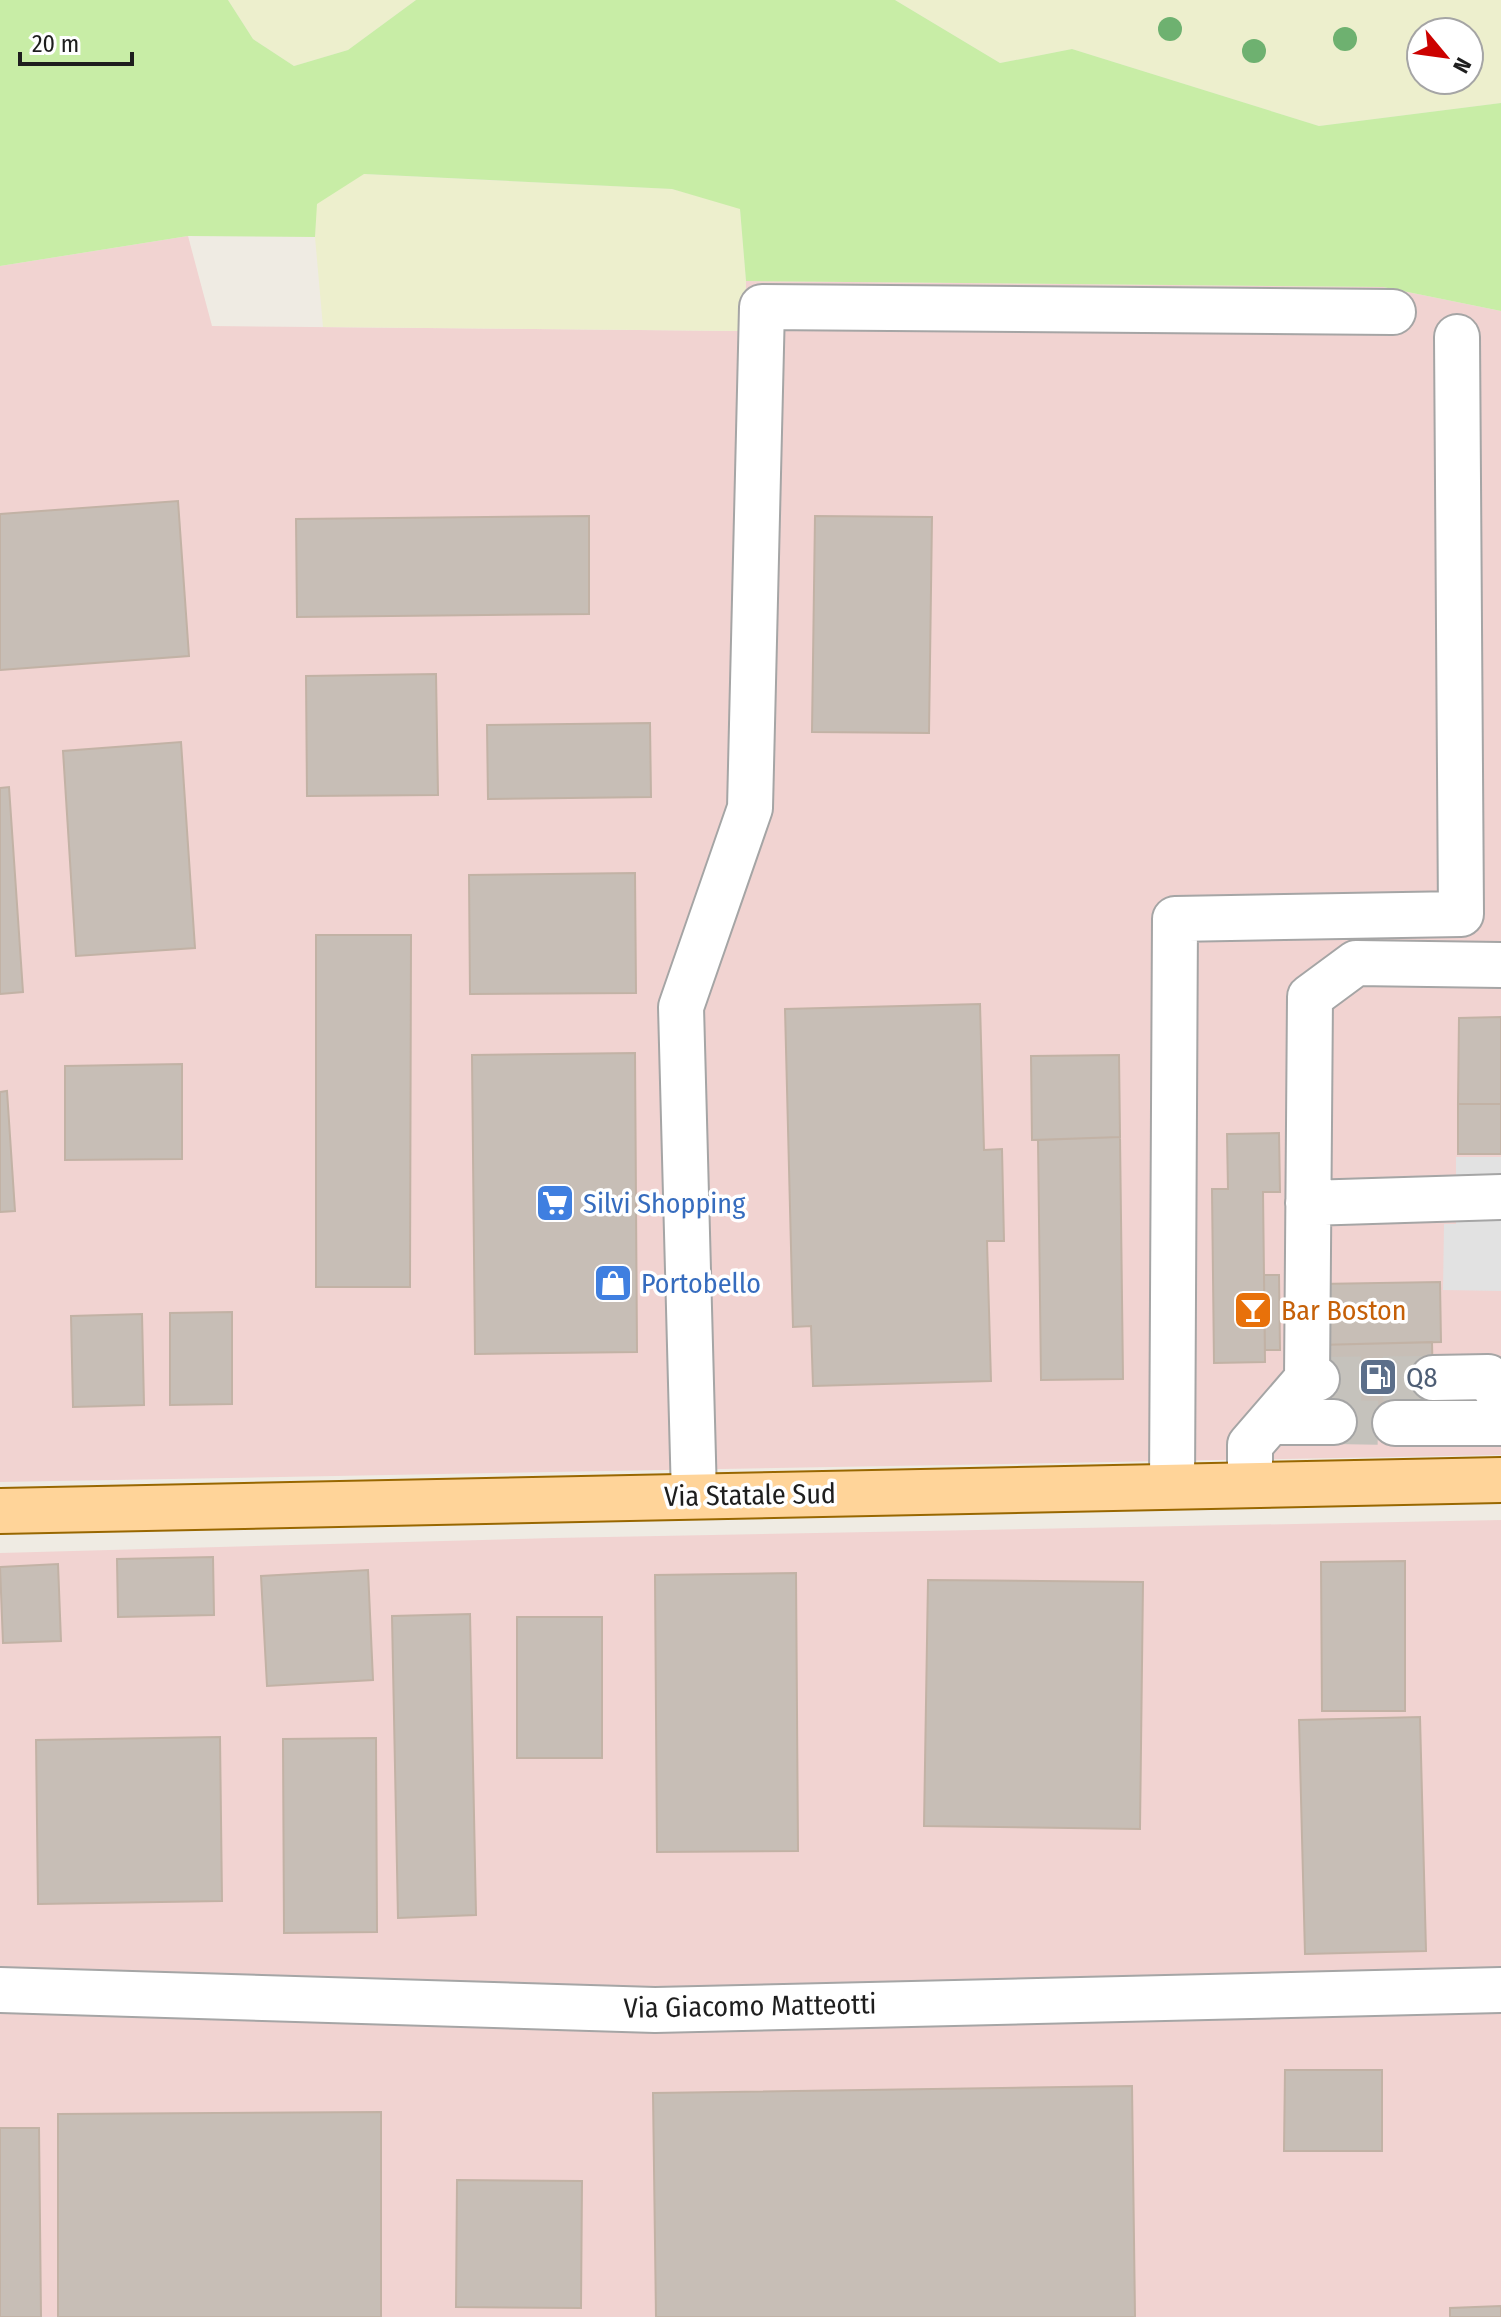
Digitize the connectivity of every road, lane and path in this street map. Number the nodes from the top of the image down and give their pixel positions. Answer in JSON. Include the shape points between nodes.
{"nodes":[{"id":1,"x":1393,"y":312,"type":"dead end"},
{"id":2,"x":1457,"y":337,"type":"dead end"},
{"id":3,"x":1501,"y":965,"type":"edge"},
{"id":4,"x":1501,"y":1197,"type":"edge"},
{"id":5,"x":1308,"y":1203,"type":"junction"},
{"id":6,"x":1433,"y":1378,"type":"tunnel mouth"},
{"id":7,"x":1501,"y":1397,"type":"edge"},
{"id":8,"x":1270,"y":1422,"type":"junction"},
{"id":9,"x":1334,"y":1422,"type":"tunnel mouth"},
{"id":10,"x":1395,"y":1423,"type":"tunnel mouth"},
{"id":11,"x":1501,"y":1423,"type":"edge"},
{"id":12,"x":1501,"y":1480,"type":"edge"},
{"id":13,"x":1250,"y":1484,"type":"junction"},
{"id":14,"x":1172,"y":1486,"type":"junction"},
{"id":15,"x":694,"y":1496,"type":"junction"},
{"id":16,"x":0,"y":1511,"type":"edge"},
{"id":17,"x":0,"y":1990,"type":"edge"},
{"id":18,"x":1501,"y":1990,"type":"edge"}],
"edges":[{"from":1,"to":15,"type":"street","via":[[762,307],[750,808],[681,1007]]},
{"from":2,"to":14,"type":"street","via":[[1461,914],[1175,919]]},
{"from":3,"to":5,"type":"street","via":[[1356,963],[1310,997]]},
{"from":4,"to":5,"type":"street"},
{"from":5,"to":8,"type":"street","via":[[1312,1379]]},
{"from":6,"to":7,"type":"street","via":[[1488,1377]]},
{"from":8,"to":9,"type":"street"},
{"from":8,"to":13,"type":"street","via":[[1250,1445]]},
{"from":10,"to":11,"type":"street"},
{"from":12,"to":13,"type":"main road","name":"Via Statale Sud"},
{"from":13,"to":14,"type":"main road","name":"Via Statale Sud"},
{"from":14,"to":15,"type":"main road","name":"Via Statale Sud"},
{"from":15,"to":16,"type":"main road","name":"Via Statale Sud"},
{"from":17,"to":18,"type":"street","name":"Via Giacomo Matteotti","via":[[655,2010]]}]}
